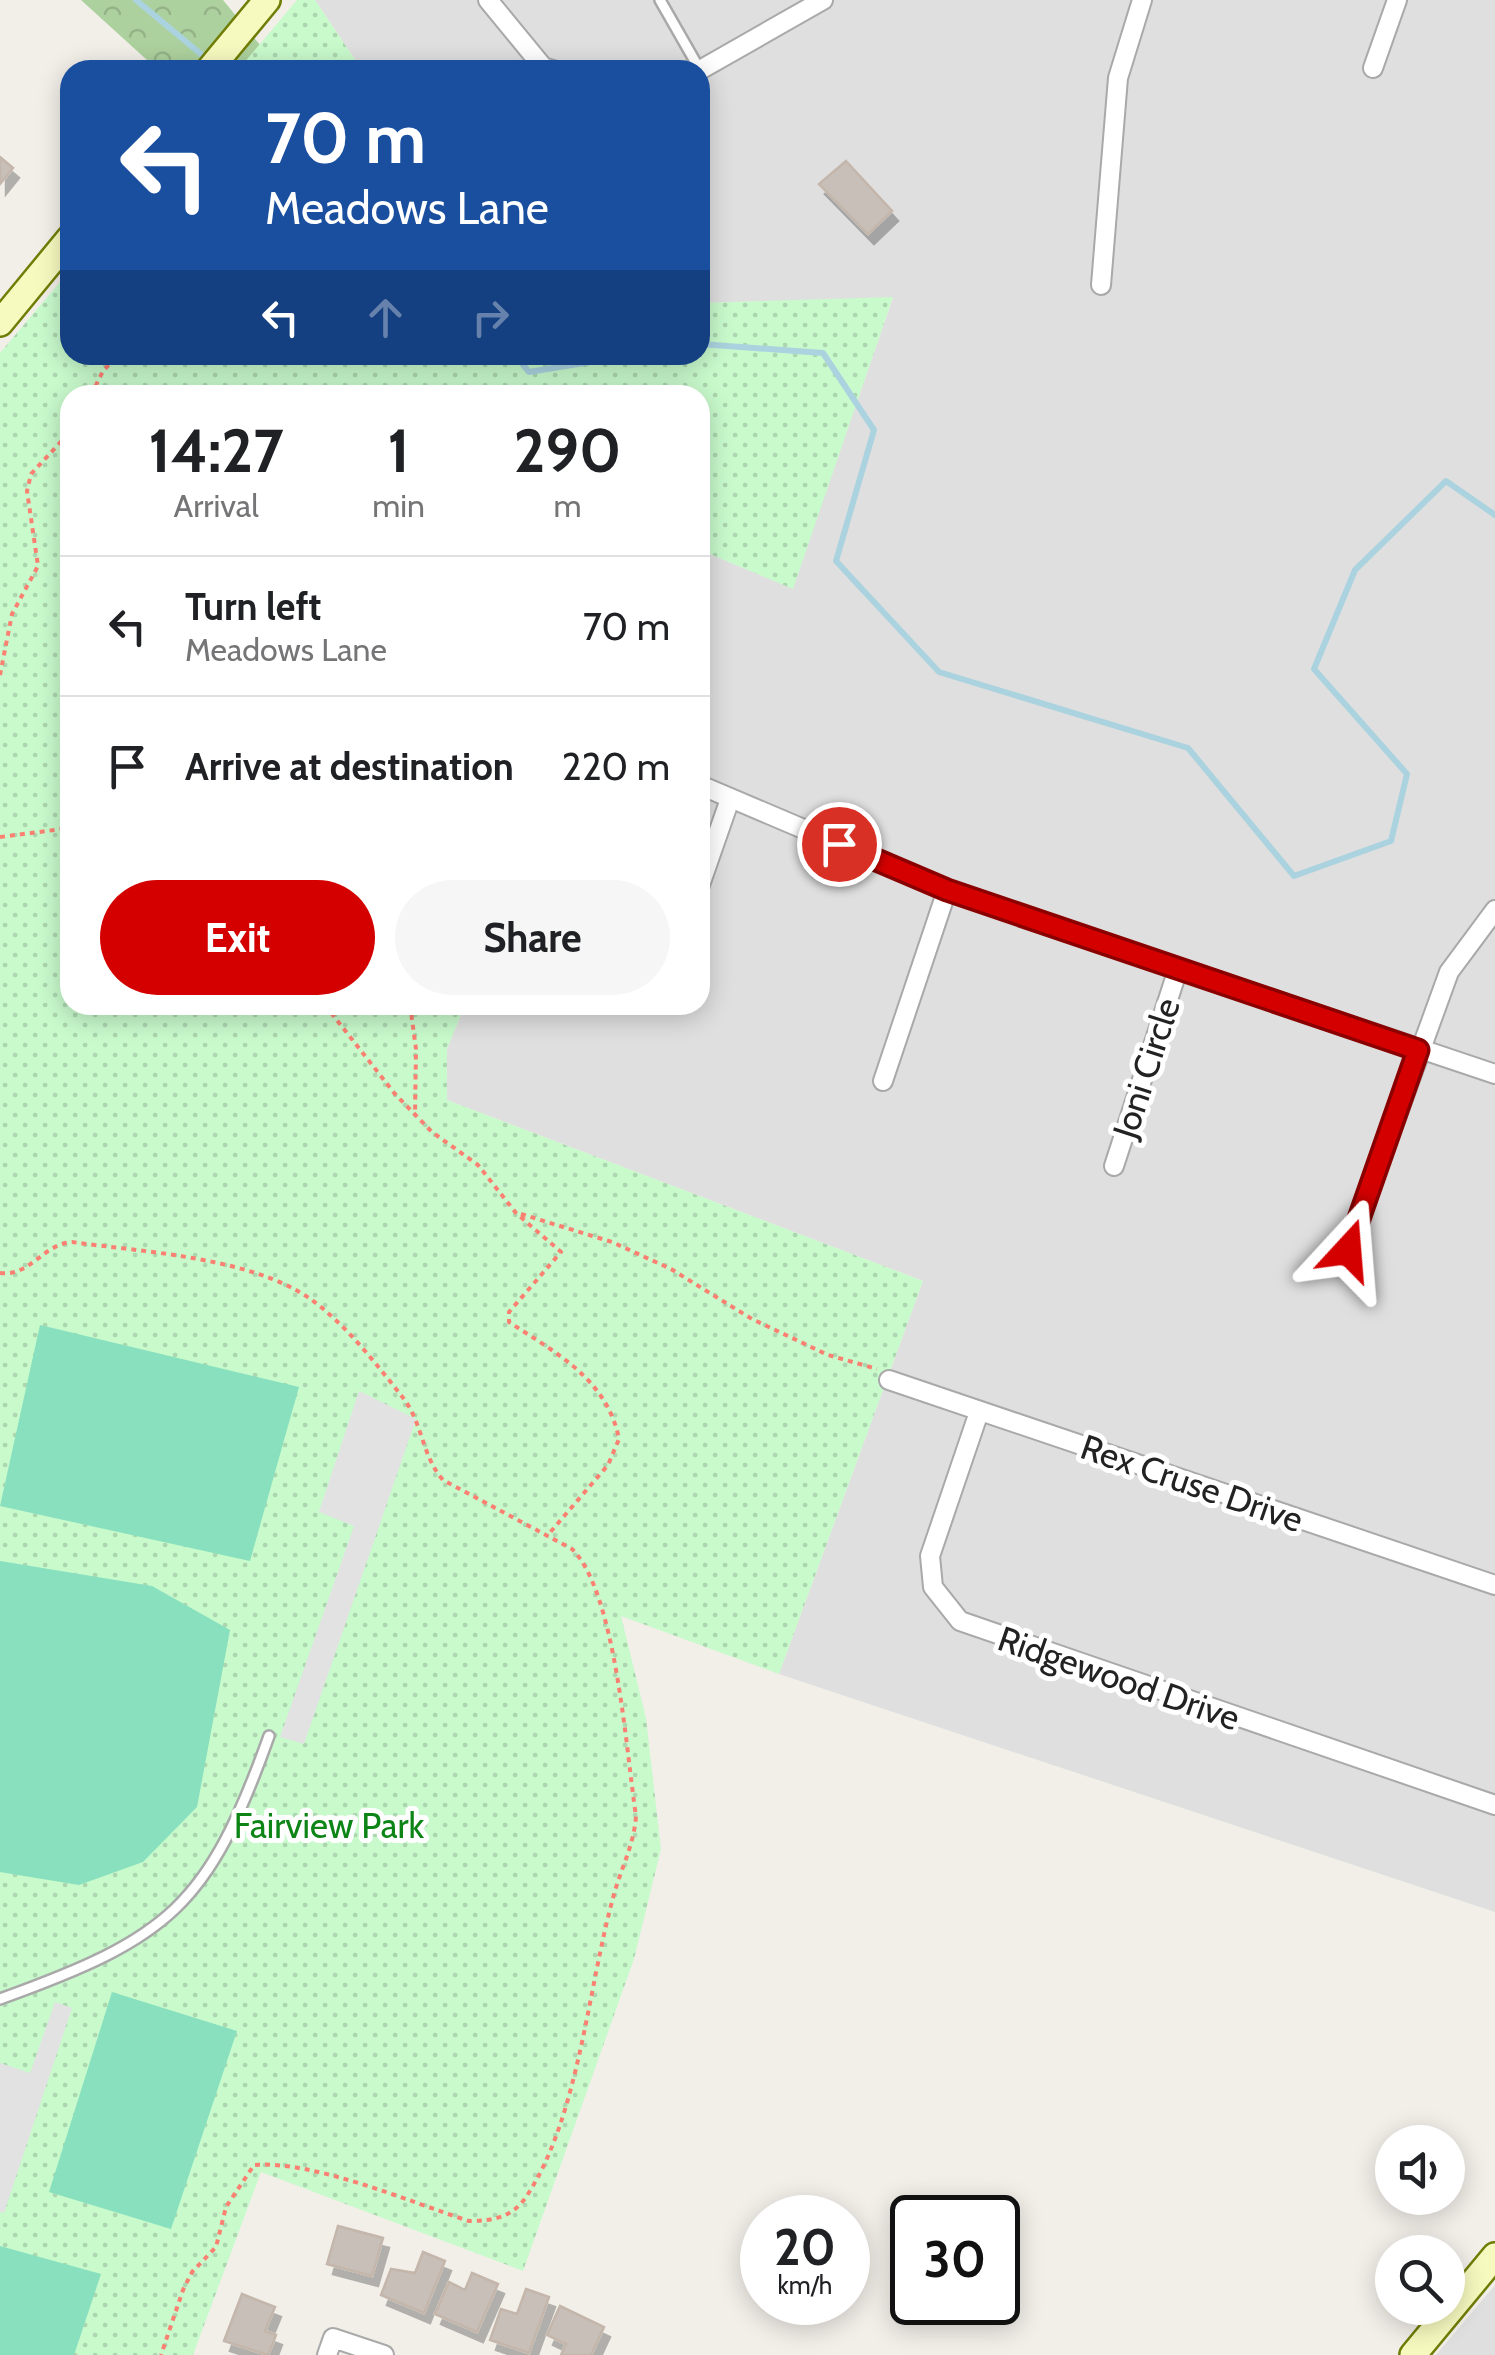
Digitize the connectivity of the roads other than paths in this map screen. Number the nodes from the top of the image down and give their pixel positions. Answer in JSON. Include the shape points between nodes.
{"nodes":[{"id":1,"x":268,"y":0,"type":"edge"},
{"id":2,"x":488,"y":0,"type":"edge"},
{"id":3,"x":660,"y":0,"type":"edge"},
{"id":4,"x":1142,"y":0,"type":"edge"},
{"id":5,"x":1397,"y":0,"type":"edge"},
{"id":6,"x":819,"y":2,"type":"edge"},
{"id":7,"x":217,"y":60,"type":"edge"},
{"id":8,"x":538,"y":60,"type":"edge"},
{"id":9,"x":694,"y":60,"type":"edge"},
{"id":10,"x":710,"y":64,"type":"edge"},
{"id":11,"x":1373,"y":68,"type":"dead end"},
{"id":12,"x":60,"y":250,"type":"edge"},
{"id":13,"x":1102,"y":284,"type":"dead end"},
{"id":14,"x":0,"y":323,"type":"edge"},
{"id":15,"x":710,"y":791,"type":"edge"},
{"id":16,"x":730,"y":800,"type":"junction"},
{"id":17,"x":710,"y":856,"type":"edge"},
{"id":18,"x":947,"y":890,"type":"junction"},
{"id":19,"x":1495,"y":910,"type":"edge"},
{"id":20,"x":1178,"y":968,"type":"junction"},
{"id":21,"x":1418,"y":1050,"type":"junction"},
{"id":22,"x":1495,"y":1074,"type":"edge"},
{"id":23,"x":884,"y":1081,"type":"dead end"},
{"id":24,"x":1114,"y":1166,"type":"dead end"},
{"id":25,"x":1348,"y":1250,"type":"dead end"},
{"id":26,"x":889,"y":1380,"type":"road end"},
{"id":27,"x":979,"y":1412,"type":"junction"},
{"id":28,"x":1495,"y":1585,"type":"edge"},
{"id":29,"x":269,"y":1736,"type":"dead end"},
{"id":30,"x":1495,"y":1806,"type":"edge"},
{"id":31,"x":0,"y":1999,"type":"edge"},
{"id":32,"x":1495,"y":2256,"type":"edge"},
{"id":33,"x":330,"y":2346,"type":"edge"},
{"id":34,"x":384,"y":2355,"type":"edge"},
{"id":35,"x":1413,"y":2355,"type":"edge"}],
"edges":[{"from":1,"to":7,"type":"main road"},
{"from":2,"to":8,"type":"street"},
{"from":3,"to":9,"type":"lane"},
{"from":4,"to":13,"type":"street","via":[[1118,78]]},
{"from":5,"to":11,"type":"street"},
{"from":6,"to":10,"type":"street"},
{"from":12,"to":14,"type":"main road"},
{"from":15,"to":16,"type":"street"},
{"from":16,"to":17,"type":"street"},
{"from":16,"to":18,"type":"street"},
{"from":18,"to":20,"type":"street"},
{"from":18,"to":23,"type":"street"},
{"from":19,"to":21,"type":"street","via":[[1449,972]]},
{"from":20,"to":21,"type":"street"},
{"from":20,"to":24,"type":"street","name":"Joni Circle"},
{"from":21,"to":22,"type":"street"},
{"from":21,"to":25,"type":"street"},
{"from":26,"to":27,"type":"street","name":"Rex Cruse Drive"},
{"from":27,"to":28,"type":"street","name":"Rex Cruse Drive"},
{"from":27,"to":30,"type":"street","name":"Ridgewood Drive","via":[[930,1556],[933,1587],[960,1621]]},
{"from":29,"to":31,"type":"lane","via":[[229,1839],[185,1902],[101,1960]]},
{"from":32,"to":35,"type":"main road"},
{"from":33,"to":34,"type":"street"}]}
